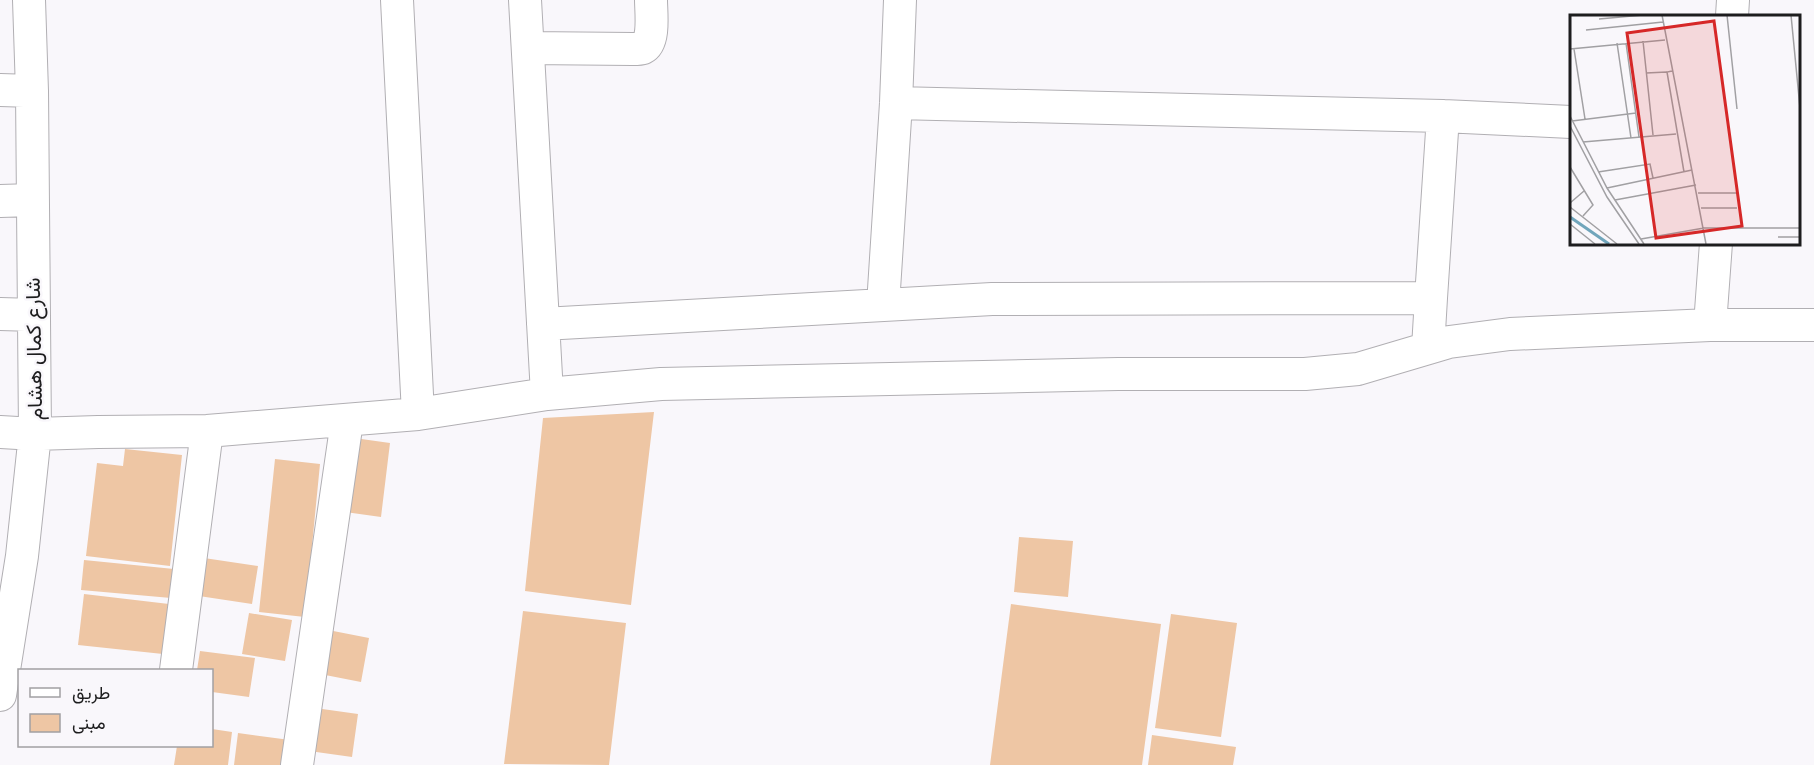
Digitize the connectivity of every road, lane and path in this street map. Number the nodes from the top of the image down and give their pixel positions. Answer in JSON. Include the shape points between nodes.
{"nodes":[{"id":1,"x":29,"y":0,"type":"edge"},
{"id":2,"x":397,"y":0,"type":"edge"},
{"id":3,"x":525,"y":0,"type":"edge"},
{"id":4,"x":651,"y":0,"type":"edge"},
{"id":5,"x":900,"y":0,"type":"edge"},
{"id":6,"x":1733,"y":0,"type":"edge"},
{"id":7,"x":1732,"y":15,"type":"edge"},
{"id":8,"x":528,"y":48,"type":"junction"},
{"id":9,"x":0,"y":90,"type":"edge"},
{"id":10,"x":32,"y":91,"type":"junction"},
{"id":11,"x":896,"y":103,"type":"junction"},
{"id":12,"x":1443,"y":116,"type":"junction"},
{"id":13,"x":1570,"y":122,"type":"edge"},
{"id":14,"x":32,"y":200,"type":"junction"},
{"id":15,"x":0,"y":201,"type":"edge"},
{"id":16,"x":1716,"y":244,"type":"edge"},
{"id":17,"x":1431,"y":297,"type":"junction"},
{"id":18,"x":883,"y":305,"type":"junction"},
{"id":19,"x":0,"y":314,"type":"edge"},
{"id":20,"x":34,"y":315,"type":"junction"},
{"id":21,"x":543,"y":324,"type":"junction"},
{"id":22,"x":1814,"y":324,"type":"edge"},
{"id":23,"x":1710,"y":325,"type":"junction"},
{"id":24,"x":1428,"y":348,"type":"junction"},
{"id":25,"x":547,"y":394,"type":"junction"},
{"id":26,"x":418,"y":414,"type":"junction"},
{"id":27,"x":347,"y":421,"type":"junction"},
{"id":28,"x":207,"y":431,"type":"junction"},
{"id":29,"x":0,"y":432,"type":"edge"},
{"id":30,"x":35,"y":434,"type":"junction"},
{"id":31,"x":11,"y":556,"type":"edge"},
{"id":32,"x":176,"y":669,"type":"edge"},
{"id":33,"x":1,"y":684,"type":"edge"},
{"id":34,"x":297,"y":765,"type":"edge"}],
"edges":[{"from":1,"to":10,"type":"street","name":"شارع كمال هشام"},
{"from":2,"to":26,"type":"street"},
{"from":3,"to":8,"type":"street"},
{"from":4,"to":8,"type":"street","via":[[651,33],[643,48]]},
{"from":5,"to":11,"type":"street"},
{"from":6,"to":7,"type":"street"},
{"from":8,"to":21,"type":"street"},
{"from":9,"to":10,"type":"street"},
{"from":10,"to":14,"type":"street","name":"شارع كمال هشام"},
{"from":11,"to":12,"type":"street"},
{"from":11,"to":18,"type":"street"},
{"from":12,"to":13,"type":"street"},
{"from":12,"to":17,"type":"street"},
{"from":14,"to":15,"type":"street"},
{"from":14,"to":20,"type":"street","name":"شارع كمال هشام"},
{"from":16,"to":23,"type":"street"},
{"from":17,"to":18,"type":"street","via":[[992,299]]},
{"from":17,"to":24,"type":"street"},
{"from":18,"to":21,"type":"street"},
{"from":19,"to":20,"type":"street"},
{"from":20,"to":30,"type":"street","name":"شارع كمال هشام"},
{"from":21,"to":25,"type":"street"},
{"from":22,"to":23,"type":"street"},
{"from":23,"to":24,"type":"street","via":[[1510,334]]},
{"from":24,"to":25,"type":"street","via":[[1358,369],[1305,374],[720,382]]},
{"from":25,"to":26,"type":"street"},
{"from":26,"to":27,"type":"street"},
{"from":27,"to":28,"type":"street"},
{"from":27,"to":34,"type":"street"},
{"from":28,"to":30,"type":"street"},
{"from":28,"to":32,"type":"street"},
{"from":29,"to":30,"type":"street"},
{"from":30,"to":31,"type":"street","name":"شارع كمال هشام"},
{"from":31,"to":33,"type":"street","name":"شارع كمال هشام"}]}
